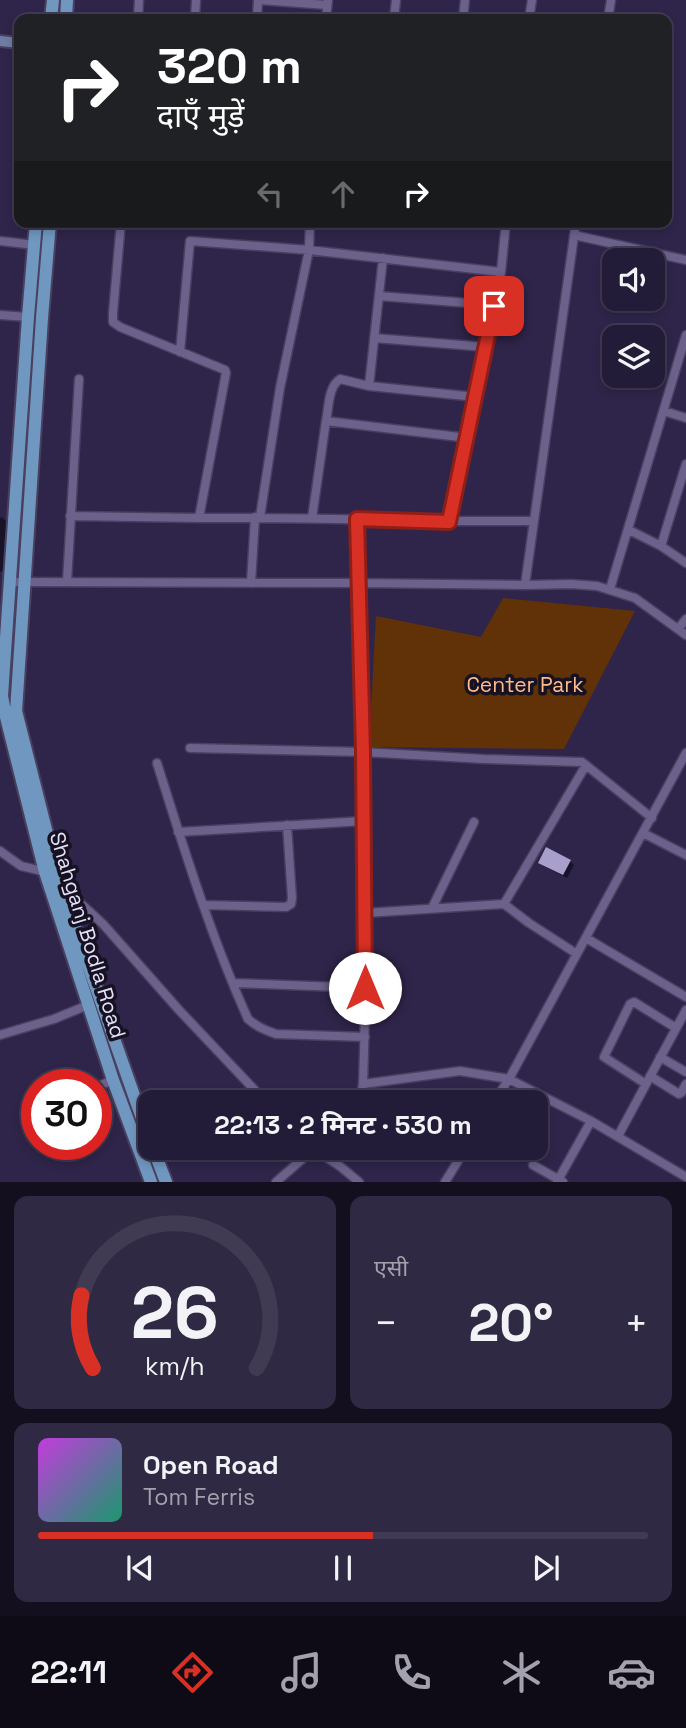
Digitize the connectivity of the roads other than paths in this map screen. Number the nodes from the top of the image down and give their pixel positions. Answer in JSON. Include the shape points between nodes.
{"nodes":[{"id":1,"x":259,"y":0,"type":"edge"},
{"id":2,"x":327,"y":2,"type":"edge"},
{"id":3,"x":36,"y":228,"type":"edge"},
{"id":4,"x":49,"y":228,"type":"edge"},
{"id":5,"x":120,"y":228,"type":"edge"},
{"id":6,"x":310,"y":228,"type":"edge"},
{"id":7,"x":505,"y":228,"type":"edge"},
{"id":8,"x":575,"y":228,"type":"edge"},
{"id":9,"x":574,"y":235,"type":"junction"},
{"id":10,"x":0,"y":241,"type":"edge"},
{"id":11,"x":35,"y":245,"type":"junction"},
{"id":12,"x":309,"y":250,"type":"junction"},
{"id":13,"x":383,"y":258,"type":"junction"},
{"id":14,"x":686,"y":260,"type":"edge"},
{"id":15,"x":501,"y":272,"type":"junction"},
{"id":16,"x":379,"y":296,"type":"junction"},
{"id":17,"x":494,"y":306,"type":"junction"},
{"id":18,"x":0,"y":315,"type":"edge"},
{"id":19,"x":28,"y":317,"type":"junction"},
{"id":20,"x":686,"y":335,"type":"edge"},
{"id":21,"x":374,"y":338,"type":"junction"},
{"id":22,"x":486,"y":347,"type":"junction"},
{"id":23,"x":180,"y":352,"type":"junction"},
{"id":24,"x":79,"y":379,"type":"dead end"},
{"id":25,"x":369,"y":386,"type":"junction"},
{"id":26,"x":476,"y":397,"type":"junction"},
{"id":27,"x":664,"y":411,"type":"junction"},
{"id":28,"x":686,"y":418,"type":"edge"},
{"id":29,"x":326,"y":421,"type":"junction"},
{"id":30,"x":468,"y":438,"type":"junction"},
{"id":31,"x":686,"y":464,"type":"edge"},
{"id":32,"x":70,"y":516,"type":"junction"},
{"id":33,"x":257,"y":517,"type":"junction"},
{"id":34,"x":199,"y":518,"type":"junction"},
{"id":35,"x":312,"y":518,"type":"junction"},
{"id":36,"x":357,"y":519,"type":"junction"},
{"id":37,"x":534,"y":520,"type":"junction"},
{"id":38,"x":449,"y":522,"type":"junction"},
{"id":39,"x":629,"y":530,"type":"junction"},
{"id":40,"x":661,"y":546,"type":"junction"},
{"id":41,"x":686,"y":564,"type":"edge"},
{"id":42,"x":17,"y":582,"type":"junction"},
{"id":43,"x":67,"y":582,"type":"junction"},
{"id":44,"x":251,"y":583,"type":"junction"},
{"id":45,"x":358,"y":583,"type":"junction"},
{"id":46,"x":524,"y":585,"type":"junction"},
{"id":47,"x":610,"y":589,"type":"junction"},
{"id":48,"x":686,"y":619,"type":"edge"},
{"id":49,"x":678,"y":629,"type":"junction"},
{"id":50,"x":686,"y":635,"type":"edge"},
{"id":51,"x":1,"y":694,"type":"edge"},
{"id":52,"x":16,"y":711,"type":"junction"},
{"id":53,"x":190,"y":748,"type":"dead end"},
{"id":54,"x":363,"y":752,"type":"junction"},
{"id":55,"x":686,"y":753,"type":"edge"},
{"id":56,"x":157,"y":763,"type":"dead end"},
{"id":57,"x":586,"y":765,"type":"junction"},
{"id":58,"x":652,"y":818,"type":"junction"},
{"id":59,"x":364,"y":821,"type":"junction"},
{"id":60,"x":474,"y":822,"type":"dead end"},
{"id":61,"x":287,"y":825,"type":"junction"},
{"id":62,"x":178,"y":832,"type":"junction"},
{"id":63,"x":643,"y":833,"type":"junction"},
{"id":64,"x":0,"y":851,"type":"edge"},
{"id":65,"x":686,"y":855,"type":"edge"},
{"id":66,"x":50,"y":871,"type":"junction"},
{"id":67,"x":60,"y":885,"type":"junction"},
{"id":68,"x":504,"y":904,"type":"junction"},
{"id":69,"x":204,"y":905,"type":"junction"},
{"id":70,"x":432,"y":908,"type":"junction"},
{"id":71,"x":365,"y":913,"type":"junction"},
{"id":72,"x":586,"y":938,"type":"junction"},
{"id":73,"x":577,"y":954,"type":"junction"},
{"id":74,"x":233,"y":983,"type":"junction"},
{"id":75,"x":365,"y":988,"type":"junction"},
{"id":76,"x":686,"y":998,"type":"edge"},
{"id":77,"x":89,"y":1005,"type":"junction"},
{"id":78,"x":686,"y":1010,"type":"edge"},
{"id":79,"x":677,"y":1028,"type":"junction"},
{"id":80,"x":0,"y":1035,"type":"edge"},
{"id":81,"x":365,"y":1037,"type":"junction"},
{"id":82,"x":660,"y":1057,"type":"junction"},
{"id":83,"x":686,"y":1072,"type":"edge"},
{"id":84,"x":509,"y":1079,"type":"junction"},
{"id":85,"x":113,"y":1080,"type":"joint"},
{"id":86,"x":648,"y":1080,"type":"junction"},
{"id":87,"x":363,"y":1084,"type":"junction"},
{"id":88,"x":686,"y":1084,"type":"edge"},
{"id":89,"x":255,"y":1090,"type":"edge"},
{"id":90,"x":362,"y":1090,"type":"edge"},
{"id":91,"x":502,"y":1090,"type":"edge"},
{"id":92,"x":138,"y":1107,"type":"edge"},
{"id":93,"x":592,"y":1121,"type":"junction"},
{"id":94,"x":618,"y":1136,"type":"junction"},
{"id":95,"x":158,"y":1160,"type":"edge"},
{"id":96,"x":300,"y":1160,"type":"edge"},
{"id":97,"x":331,"y":1160,"type":"edge"},
{"id":98,"x":459,"y":1160,"type":"edge"},
{"id":99,"x":533,"y":1165,"type":"dead end"},
{"id":100,"x":686,"y":1177,"type":"edge"},
{"id":101,"x":560,"y":1181,"type":"edge"},
{"id":102,"x":151,"y":1182,"type":"edge"},
{"id":103,"x":166,"y":1182,"type":"edge"},
{"id":104,"x":276,"y":1182,"type":"edge"},
{"id":105,"x":359,"y":1182,"type":"edge"},
{"id":106,"x":445,"y":1182,"type":"edge"}],
"edges":[{"from":1,"to":2,"type":"street"},
{"from":3,"to":11,"type":"main road"},
{"from":4,"to":42,"type":"main road"},
{"from":5,"to":23,"type":"street","via":[[113,323]]},
{"from":6,"to":12,"type":"street"},
{"from":7,"to":15,"type":"street"},
{"from":8,"to":9,"type":"street"},
{"from":9,"to":14,"type":"street"},
{"from":9,"to":37,"type":"street"},
{"from":10,"to":11,"type":"street"},
{"from":11,"to":19,"type":"main road"},
{"from":12,"to":13,"type":"street"},
{"from":12,"to":23,"type":"street","via":[[190,241]]},
{"from":12,"to":33,"type":"street"},
{"from":13,"to":15,"type":"street"},
{"from":13,"to":16,"type":"street"},
{"from":15,"to":17,"type":"street"},
{"from":16,"to":17,"type":"street"},
{"from":16,"to":21,"type":"street"},
{"from":17,"to":22,"type":"street"},
{"from":18,"to":19,"type":"street"},
{"from":19,"to":42,"type":"main road"},
{"from":20,"to":27,"type":"street"},
{"from":21,"to":22,"type":"street"},
{"from":21,"to":25,"type":"street"},
{"from":22,"to":26,"type":"street"},
{"from":23,"to":34,"type":"street","via":[[226,372]]},
{"from":24,"to":32,"type":"street"},
{"from":25,"to":26,"type":"street"},
{"from":25,"to":29,"type":"street","via":[[336,381]]},
{"from":26,"to":30,"type":"street"},
{"from":27,"to":28,"type":"street"},
{"from":27,"to":39,"type":"street"},
{"from":29,"to":30,"type":"street"},
{"from":29,"to":35,"type":"street"},
{"from":30,"to":38,"type":"street"},
{"from":31,"to":40,"type":"street"},
{"from":32,"to":34,"type":"street"},
{"from":32,"to":43,"type":"street"},
{"from":33,"to":34,"type":"street"},
{"from":33,"to":35,"type":"street"},
{"from":33,"to":44,"type":"street"},
{"from":35,"to":36,"type":"street"},
{"from":36,"to":38,"type":"street"},
{"from":36,"to":45,"type":"street"},
{"from":37,"to":38,"type":"street"},
{"from":37,"to":46,"type":"street"},
{"from":39,"to":40,"type":"street"},
{"from":39,"to":47,"type":"street"},
{"from":40,"to":41,"type":"street"},
{"from":42,"to":43,"type":"street"},
{"from":42,"to":51,"type":"main road","name":"Shahganj Bodla Road"},
{"from":42,"to":52,"type":"main road","name":"Shahganj Bodla Road"},
{"from":43,"to":44,"type":"street"},
{"from":44,"to":45,"type":"street"},
{"from":45,"to":46,"type":"street"},
{"from":45,"to":54,"type":"street"},
{"from":46,"to":47,"type":"street"},
{"from":47,"to":49,"type":"street","via":[[635,598]]},
{"from":48,"to":49,"type":"street"},
{"from":49,"to":50,"type":"street"},
{"from":51,"to":52,"type":"street"},
{"from":51,"to":66,"type":"main road","name":"Shahganj Bodla Road"},
{"from":52,"to":66,"type":"main road","name":"Shahganj Bodla Road"},
{"from":53,"to":54,"type":"street"},
{"from":54,"to":57,"type":"street"},
{"from":54,"to":59,"type":"street"},
{"from":55,"to":58,"type":"street"},
{"from":56,"to":62,"type":"street"},
{"from":57,"to":58,"type":"street"},
{"from":57,"to":68,"type":"street"},
{"from":58,"to":63,"type":"street"},
{"from":59,"to":61,"type":"street"},
{"from":59,"to":71,"type":"street"},
{"from":60,"to":70,"type":"street"},
{"from":61,"to":62,"type":"street"},
{"from":61,"to":69,"type":"street","via":[[291,904]]},
{"from":62,"to":69,"type":"street"},
{"from":63,"to":65,"type":"street"},
{"from":63,"to":72,"type":"street"},
{"from":64,"to":66,"type":"street","via":[[21,866]]},
{"from":66,"to":67,"type":"main road","name":"Shahganj Bodla Road"},
{"from":66,"to":77,"type":"main road","name":"Shahganj Bodla Road"},
{"from":67,"to":89,"type":"street","via":[[103,924]]},
{"from":67,"to":92,"type":"main road","name":"Shahganj Bodla Road"},
{"from":68,"to":70,"type":"street"},
{"from":68,"to":73,"type":"street"},
{"from":69,"to":74,"type":"street"},
{"from":70,"to":71,"type":"street"},
{"from":71,"to":75,"type":"street"},
{"from":72,"to":73,"type":"street"},
{"from":72,"to":76,"type":"street"},
{"from":73,"to":84,"type":"street"},
{"from":74,"to":75,"type":"street"},
{"from":74,"to":81,"type":"street","via":[[248,1019],[264,1030]]},
{"from":75,"to":81,"type":"street"},
{"from":77,"to":80,"type":"street"},
{"from":77,"to":85,"type":"main road","name":"Shahganj Bodla Road"},
{"from":78,"to":79,"type":"street"},
{"from":79,"to":82,"type":"street"},
{"from":79,"to":86,"type":"street","via":[[630,1003],[604,1057]]},
{"from":81,"to":87,"type":"street"},
{"from":82,"to":83,"type":"street"},
{"from":82,"to":86,"type":"street"},
{"from":84,"to":87,"type":"street","via":[[460,1071]]},
{"from":84,"to":91,"type":"street"},
{"from":84,"to":93,"type":"street"},
{"from":85,"to":102,"type":"main road","name":"Shahganj Bodla Road"},
{"from":86,"to":88,"type":"street","via":[[679,1094]]},
{"from":86,"to":94,"type":"street"},
{"from":87,"to":90,"type":"street"},
{"from":93,"to":94,"type":"street"},
{"from":93,"to":101,"type":"street"},
{"from":94,"to":100,"type":"street"},
{"from":95,"to":103,"type":"main road"},
{"from":96,"to":104,"type":"street"},
{"from":97,"to":105,"type":"street"},
{"from":98,"to":106,"type":"street"},
{"from":99,"to":101,"type":"street"}]}
